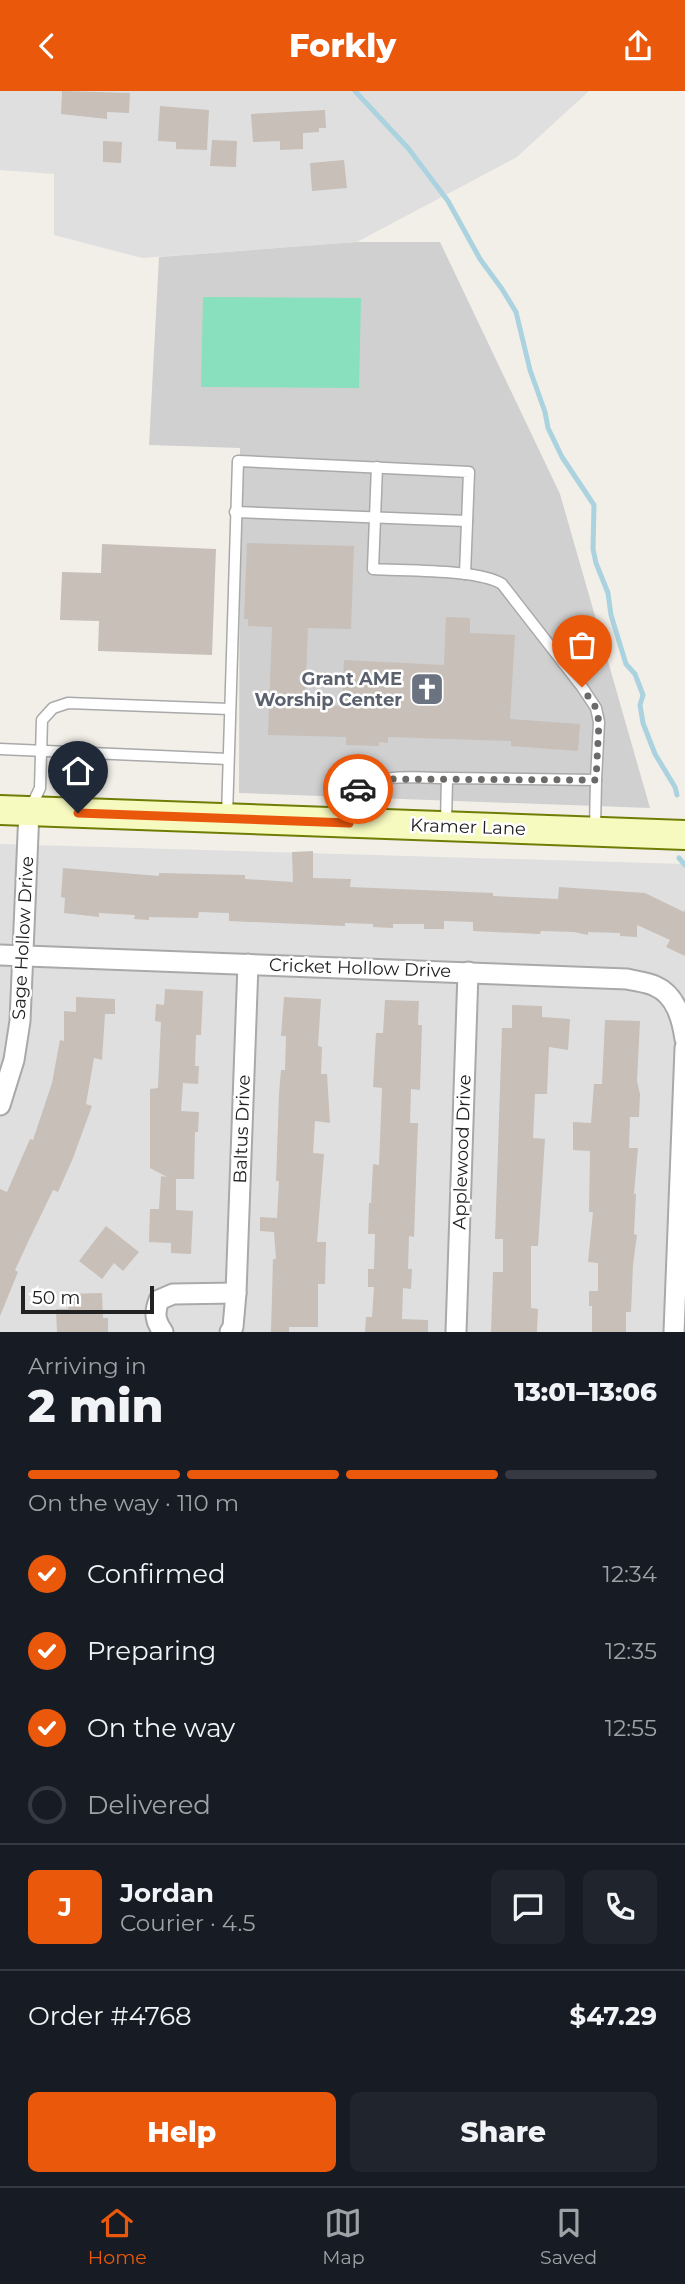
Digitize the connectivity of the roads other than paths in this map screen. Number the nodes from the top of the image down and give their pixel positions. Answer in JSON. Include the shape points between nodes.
{"nodes":[{"id":1,"x":377,"y":467,"type":"junction"},
{"id":2,"x":235,"y":512,"type":"junction"},
{"id":3,"x":374,"y":518,"type":"junction"},
{"id":4,"x":467,"y":521,"type":"junction"},
{"id":5,"x":465,"y":574,"type":"junction"},
{"id":6,"x":229,"y":709,"type":"junction"},
{"id":7,"x":0,"y":748,"type":"edge"},
{"id":8,"x":42,"y":750,"type":"junction"},
{"id":9,"x":228,"y":759,"type":"junction"},
{"id":10,"x":447,"y":778,"type":"junction"},
{"id":11,"x":596,"y":780,"type":"junction"},
{"id":12,"x":0,"y":810,"type":"edge"},
{"id":13,"x":29,"y":811,"type":"junction"},
{"id":14,"x":227,"y":818,"type":"junction"},
{"id":15,"x":349,"y":823,"type":"junction"},
{"id":16,"x":446,"y":826,"type":"junction"},
{"id":17,"x":595,"y":832,"type":"junction"},
{"id":18,"x":685,"y":835,"type":"edge"},
{"id":19,"x":0,"y":955,"type":"edge"},
{"id":20,"x":23,"y":956,"type":"junction"},
{"id":21,"x":248,"y":964,"type":"junction"},
{"id":22,"x":468,"y":972,"type":"junction"},
{"id":23,"x":685,"y":1038,"type":"edge"},
{"id":24,"x":685,"y":1048,"type":"edge"},
{"id":25,"x":0,"y":1105,"type":"edge"},
{"id":26,"x":236,"y":1293,"type":"junction"},
{"id":27,"x":163,"y":1332,"type":"edge"},
{"id":28,"x":230,"y":1332,"type":"edge"},
{"id":29,"x":456,"y":1332,"type":"edge"},
{"id":30,"x":674,"y":1332,"type":"edge"}],
"edges":[{"from":1,"to":2,"type":"lane","via":[[238,461]]},
{"from":1,"to":3,"type":"lane"},
{"from":1,"to":4,"type":"lane","via":[[469,472]]},
{"from":2,"to":3,"type":"lane"},
{"from":2,"to":6,"type":"lane"},
{"from":3,"to":4,"type":"lane"},
{"from":3,"to":5,"type":"lane","via":[[373,569]]},
{"from":4,"to":5,"type":"lane"},
{"from":5,"to":11,"type":"lane","via":[[492,577],[502,584],[596,708]]},
{"from":6,"to":8,"type":"lane","via":[[68,703],[53,708],[42,720]]},
{"from":6,"to":9,"type":"lane"},
{"from":7,"to":8,"type":"lane"},
{"from":8,"to":9,"type":"lane"},
{"from":8,"to":13,"type":"lane","via":[[40,787]]},
{"from":9,"to":14,"type":"lane"},
{"from":10,"to":11,"type":"lane"},
{"from":10,"to":15,"type":"lane","via":[[377,779],[363,785],[353,795]]},
{"from":10,"to":16,"type":"lane"},
{"from":11,"to":17,"type":"lane"},
{"from":12,"to":13,"type":"street","name":"Kramer Lane"},
{"from":13,"to":14,"type":"street","name":"Kramer Lane"},
{"from":13,"to":20,"type":"street","name":"Sage Hollow Drive"},
{"from":14,"to":15,"type":"street","name":"Kramer Lane"},
{"from":15,"to":16,"type":"street","name":"Kramer Lane"},
{"from":16,"to":17,"type":"street","name":"Kramer Lane"},
{"from":17,"to":18,"type":"street","name":"Kramer Lane"},
{"from":19,"to":20,"type":"street","name":"Cricket Hollow Drive"},
{"from":20,"to":21,"type":"street","name":"Cricket Hollow Drive"},
{"from":20,"to":25,"type":"street","name":"Sage Hollow Drive","via":[[15,1060]]},
{"from":21,"to":22,"type":"street","name":"Cricket Hollow Drive"},
{"from":21,"to":26,"type":"street","name":"Baltus Drive"},
{"from":22,"to":23,"type":"street","name":"Cricket Hollow Drive","via":[[626,979],[656,986],[673,1001]]},
{"from":22,"to":29,"type":"street","name":"Applewood Drive"},
{"from":24,"to":30,"type":"street"},
{"from":26,"to":27,"type":"street","via":[[173,1294],[159,1300],[156,1321]]},
{"from":26,"to":28,"type":"street","name":"Baltus Drive"}]}
